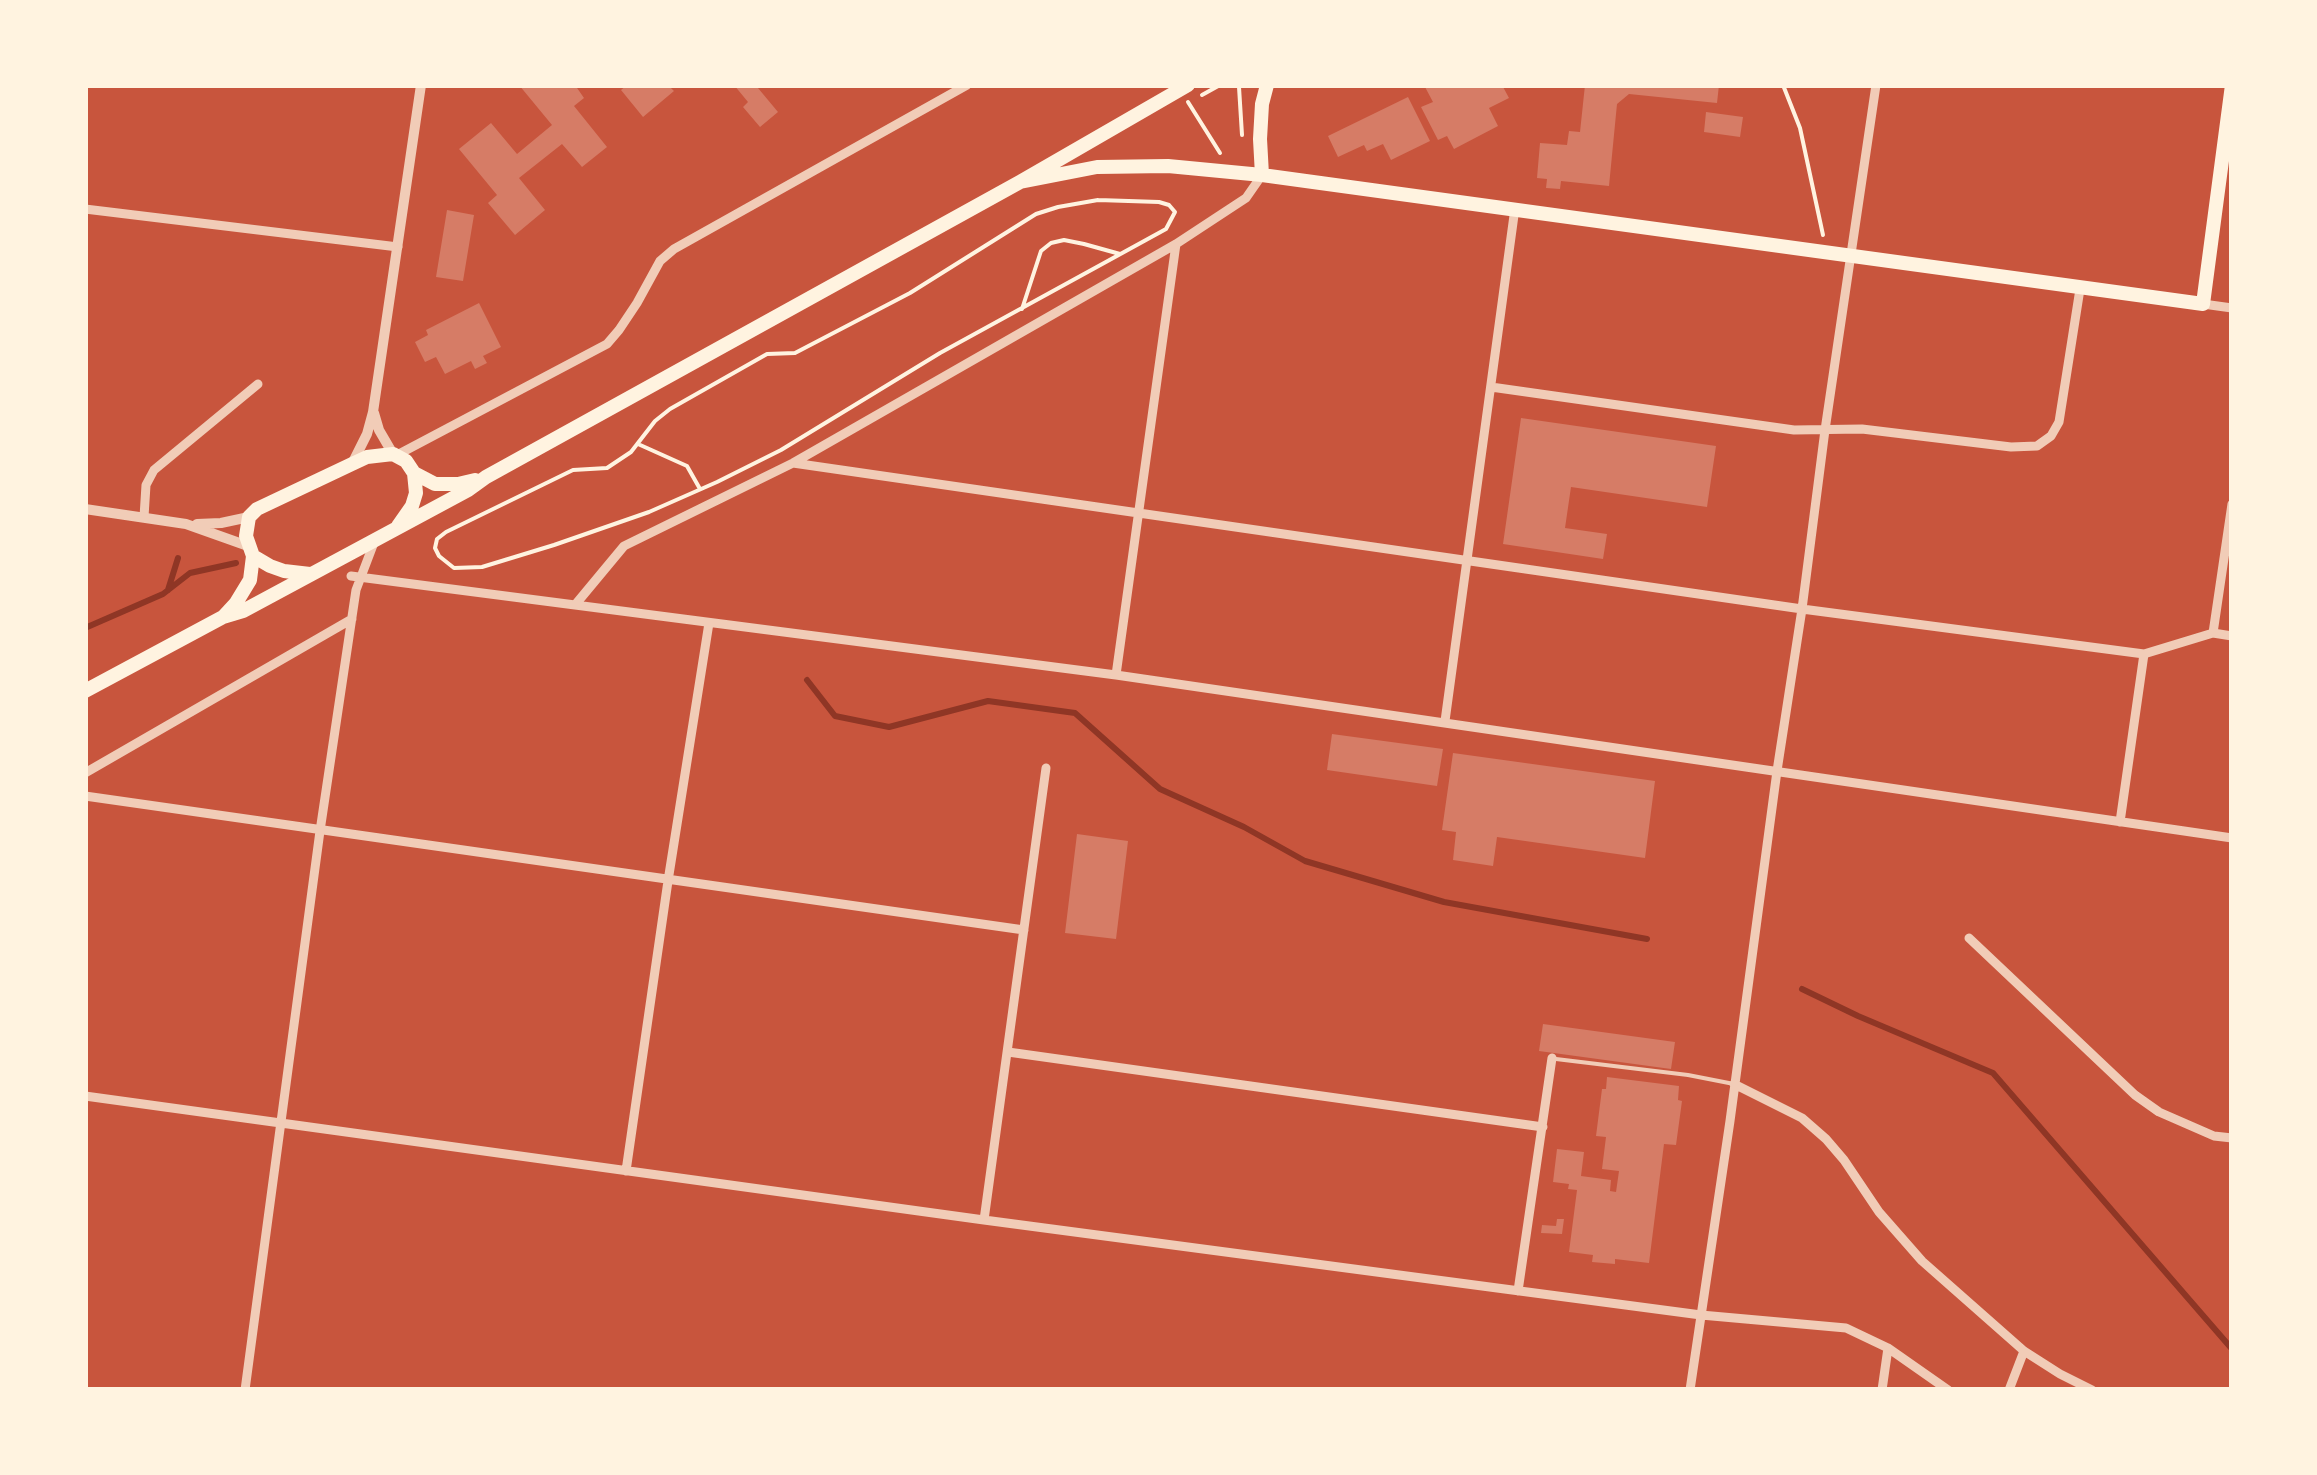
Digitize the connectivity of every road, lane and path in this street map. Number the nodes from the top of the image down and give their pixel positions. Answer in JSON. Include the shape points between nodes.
{"nodes":[{"id":1,"x":421,"y":85,"type":"edge"},
{"id":2,"x":967,"y":85,"type":"edge"},
{"id":3,"x":1188,"y":85,"type":"edge"},
{"id":4,"x":1237,"y":85,"type":"edge"},
{"id":5,"x":1267,"y":85,"type":"edge"},
{"id":6,"x":1784,"y":85,"type":"edge"},
{"id":7,"x":1876,"y":85,"type":"edge"},
{"id":8,"x":2232,"y":85,"type":"edge"},
{"id":9,"x":1188,"y":102,"type":"dead end"},
{"id":10,"x":1242,"y":136,"type":"dead end"},
{"id":11,"x":1204,"y":153,"type":"dead end"},
{"id":12,"x":1262,"y":176,"type":"junction"},
{"id":13,"x":1020,"y":182,"type":"junction"},
{"id":14,"x":1515,"y":208,"type":"junction"},
{"id":15,"x":85,"y":209,"type":"edge"},
{"id":16,"x":1176,"y":244,"type":"junction"},
{"id":17,"x":398,"y":247,"type":"junction"},
{"id":18,"x":1826,"y":253,"type":"junction"},
{"id":19,"x":1122,"y":255,"type":"junction"},
{"id":20,"x":1852,"y":256,"type":"junction"},
{"id":21,"x":2080,"y":289,"type":"junction"},
{"id":22,"x":2203,"y":304,"type":"junction"},
{"id":23,"x":2232,"y":308,"type":"edge"},
{"id":24,"x":1022,"y":310,"type":"junction"},
{"id":25,"x":258,"y":384,"type":"dead end"},
{"id":26,"x":1490,"y":387,"type":"junction"},
{"id":27,"x":373,"y":412,"type":"junction"},
{"id":28,"x":1825,"y":430,"type":"junction"},
{"id":29,"x":638,"y":444,"type":"junction"},
{"id":30,"x":396,"y":454,"type":"junction"},
{"id":31,"x":793,"y":463,"type":"junction"},
{"id":32,"x":352,"y":464,"type":"junction"},
{"id":33,"x":414,"y":473,"type":"junction"},
{"id":34,"x":486,"y":477,"type":"junction"},
{"id":35,"x":700,"y":489,"type":"junction"},
{"id":36,"x":2232,"y":504,"type":"edge"},
{"id":37,"x":85,"y":508,"type":"edge"},
{"id":38,"x":1138,"y":513,"type":"junction"},
{"id":39,"x":144,"y":517,"type":"junction"},
{"id":40,"x":248,"y":517,"type":"junction"},
{"id":41,"x":186,"y":524,"type":"junction"},
{"id":42,"x":397,"y":528,"type":"junction"},
{"id":43,"x":375,"y":540,"type":"junction"},
{"id":44,"x":250,"y":551,"type":"junction"},
{"id":45,"x":1466,"y":560,"type":"junction"},
{"id":46,"x":329,"y":565,"type":"junction"},
{"id":47,"x":311,"y":574,"type":"junction"},
{"id":48,"x":356,"y":577,"type":"junction"},
{"id":49,"x":574,"y":605,"type":"junction"},
{"id":50,"x":1802,"y":609,"type":"junction"},
{"id":51,"x":223,"y":617,"type":"junction"},
{"id":52,"x":352,"y":619,"type":"junction"},
{"id":53,"x":709,"y":623,"type":"junction"},
{"id":54,"x":2213,"y":633,"type":"junction"},
{"id":55,"x":2232,"y":636,"type":"edge"},
{"id":56,"x":2144,"y":654,"type":"junction"},
{"id":57,"x":1116,"y":674,"type":"junction"},
{"id":58,"x":85,"y":692,"type":"edge"},
{"id":59,"x":1445,"y":721,"type":"junction"},
{"id":60,"x":1046,"y":768,"type":"dead end"},
{"id":61,"x":1776,"y":771,"type":"junction"},
{"id":62,"x":85,"y":773,"type":"edge"},
{"id":63,"x":85,"y":796,"type":"edge"},
{"id":64,"x":2120,"y":822,"type":"junction"},
{"id":65,"x":320,"y":832,"type":"junction"},
{"id":66,"x":2232,"y":838,"type":"edge"},
{"id":67,"x":668,"y":881,"type":"junction"},
{"id":68,"x":1024,"y":930,"type":"junction"},
{"id":69,"x":1969,"y":938,"type":"dead end"},
{"id":70,"x":1008,"y":1052,"type":"junction"},
{"id":71,"x":1552,"y":1058,"type":"joint"},
{"id":72,"x":1734,"y":1084,"type":"junction"},
{"id":73,"x":85,"y":1096,"type":"edge"},
{"id":74,"x":281,"y":1122,"type":"junction"},
{"id":75,"x":1543,"y":1127,"type":"junction"},
{"id":76,"x":2232,"y":1138,"type":"edge"},
{"id":77,"x":626,"y":1171,"type":"junction"},
{"id":78,"x":984,"y":1220,"type":"junction"},
{"id":79,"x":1518,"y":1291,"type":"junction"},
{"id":80,"x":1701,"y":1315,"type":"junction"},
{"id":81,"x":1888,"y":1348,"type":"junction"},
{"id":82,"x":2024,"y":1351,"type":"junction"},
{"id":83,"x":245,"y":1390,"type":"edge"},
{"id":84,"x":1690,"y":1390,"type":"edge"},
{"id":85,"x":1882,"y":1390,"type":"edge"},
{"id":86,"x":1948,"y":1390,"type":"edge"},
{"id":87,"x":2010,"y":1390,"type":"edge"},
{"id":88,"x":2092,"y":1390,"type":"edge"}],
"edges":[{"from":1,"to":17,"type":"street"},
{"from":2,"to":30,"type":"street","via":[[674,249],[660,260],[607,344]]},
{"from":3,"to":13,"type":"main road"},
{"from":4,"to":10,"type":"path"},
{"from":5,"to":12,"type":"main road"},
{"from":6,"to":18,"type":"path","via":[[1800,128]]},
{"from":7,"to":20,"type":"street"},
{"from":8,"to":22,"type":"main road"},
{"from":9,"to":11,"type":"path","via":[[1221,154]]},
{"from":12,"to":13,"type":"main road","via":[[1096,167]]},
{"from":12,"to":14,"type":"main road"},
{"from":12,"to":16,"type":"street","via":[[1246,198]]},
{"from":13,"to":34,"type":"main road"},
{"from":14,"to":18,"type":"main road"},
{"from":14,"to":26,"type":"street"},
{"from":15,"to":17,"type":"street"},
{"from":16,"to":31,"type":"street"},
{"from":16,"to":38,"type":"street"},
{"from":17,"to":27,"type":"street"},
{"from":18,"to":20,"type":"main road"},
{"from":19,"to":24,"type":"path"},
{"from":19,"to":24,"type":"path","via":[[1064,240],[1051,243],[1041,251]]},
{"from":19,"to":29,"type":"path","via":[[1166,229],[1175,212],[1170,206],[1098,200],[1036,214],[910,293],[795,353],[766,354],[670,409]]},
{"from":20,"to":21,"type":"main road"},
{"from":20,"to":28,"type":"street"},
{"from":21,"to":22,"type":"main road"},
{"from":21,"to":28,"type":"street","via":[[2059,422],[2037,446]]},
{"from":22,"to":23,"type":"street"},
{"from":24,"to":35,"type":"path","via":[[781,450]]},
{"from":25,"to":39,"type":"street","via":[[154,470]]},
{"from":26,"to":28,"type":"street"},
{"from":26,"to":45,"type":"street"},
{"from":27,"to":30,"type":"street"},
{"from":27,"to":32,"type":"street"},
{"from":28,"to":50,"type":"street"},
{"from":29,"to":35,"type":"path","via":[[687,466]]},
{"from":29,"to":35,"type":"path","via":[[608,468],[573,470],[446,532],[436,538],[439,556],[454,568],[482,567]]},
{"from":30,"to":32,"type":"main road"},
{"from":30,"to":33,"type":"main road"},
{"from":31,"to":38,"type":"street"},
{"from":31,"to":49,"type":"street","via":[[624,546]]},
{"from":32,"to":40,"type":"main road"},
{"from":33,"to":34,"type":"main road","via":[[434,484]]},
{"from":33,"to":42,"type":"main road","via":[[412,506]]},
{"from":34,"to":42,"type":"main road"},
{"from":36,"to":54,"type":"street"},
{"from":37,"to":39,"type":"street"},
{"from":38,"to":45,"type":"street"},
{"from":38,"to":57,"type":"street"},
{"from":39,"to":41,"type":"street"},
{"from":40,"to":41,"type":"street"},
{"from":40,"to":44,"type":"main road"},
{"from":41,"to":44,"type":"street"},
{"from":42,"to":43,"type":"main road"},
{"from":43,"to":46,"type":"main road"},
{"from":43,"to":48,"type":"street"},
{"from":44,"to":47,"type":"main road","via":[[284,572]]},
{"from":44,"to":51,"type":"main road","via":[[250,580]]},
{"from":45,"to":50,"type":"street"},
{"from":45,"to":59,"type":"street"},
{"from":46,"to":47,"type":"main road"},
{"from":46,"to":48,"type":"street"},
{"from":47,"to":51,"type":"main road"},
{"from":48,"to":49,"type":"street"},
{"from":48,"to":52,"type":"street"},
{"from":49,"to":53,"type":"street"},
{"from":50,"to":56,"type":"street"},
{"from":50,"to":61,"type":"street"},
{"from":51,"to":58,"type":"main road"},
{"from":52,"to":62,"type":"street"},
{"from":52,"to":65,"type":"street"},
{"from":53,"to":57,"type":"street"},
{"from":53,"to":67,"type":"street"},
{"from":54,"to":55,"type":"street"},
{"from":54,"to":56,"type":"street"},
{"from":56,"to":64,"type":"street"},
{"from":57,"to":59,"type":"street"},
{"from":59,"to":61,"type":"street"},
{"from":60,"to":68,"type":"street"},
{"from":61,"to":64,"type":"street"},
{"from":61,"to":72,"type":"street"},
{"from":63,"to":65,"type":"street"},
{"from":64,"to":66,"type":"street"},
{"from":65,"to":67,"type":"street"},
{"from":65,"to":74,"type":"street"},
{"from":67,"to":68,"type":"street"},
{"from":67,"to":77,"type":"street"},
{"from":68,"to":70,"type":"street"},
{"from":69,"to":76,"type":"street","via":[[2135,1096],[2214,1136]]},
{"from":70,"to":75,"type":"street"},
{"from":70,"to":78,"type":"street"},
{"from":71,"to":72,"type":"lane"},
{"from":71,"to":75,"type":"street"},
{"from":72,"to":80,"type":"street"},
{"from":72,"to":82,"type":"street","via":[[1802,1118],[1826,1139],[1922,1261]]},
{"from":73,"to":74,"type":"street"},
{"from":74,"to":77,"type":"street"},
{"from":74,"to":83,"type":"street"},
{"from":75,"to":79,"type":"street"},
{"from":77,"to":78,"type":"street"},
{"from":78,"to":79,"type":"street"},
{"from":79,"to":80,"type":"street"},
{"from":80,"to":81,"type":"street","via":[[1846,1328]]},
{"from":80,"to":84,"type":"street"},
{"from":81,"to":85,"type":"street"},
{"from":81,"to":86,"type":"street"},
{"from":82,"to":87,"type":"street"},
{"from":82,"to":88,"type":"street"}]}
